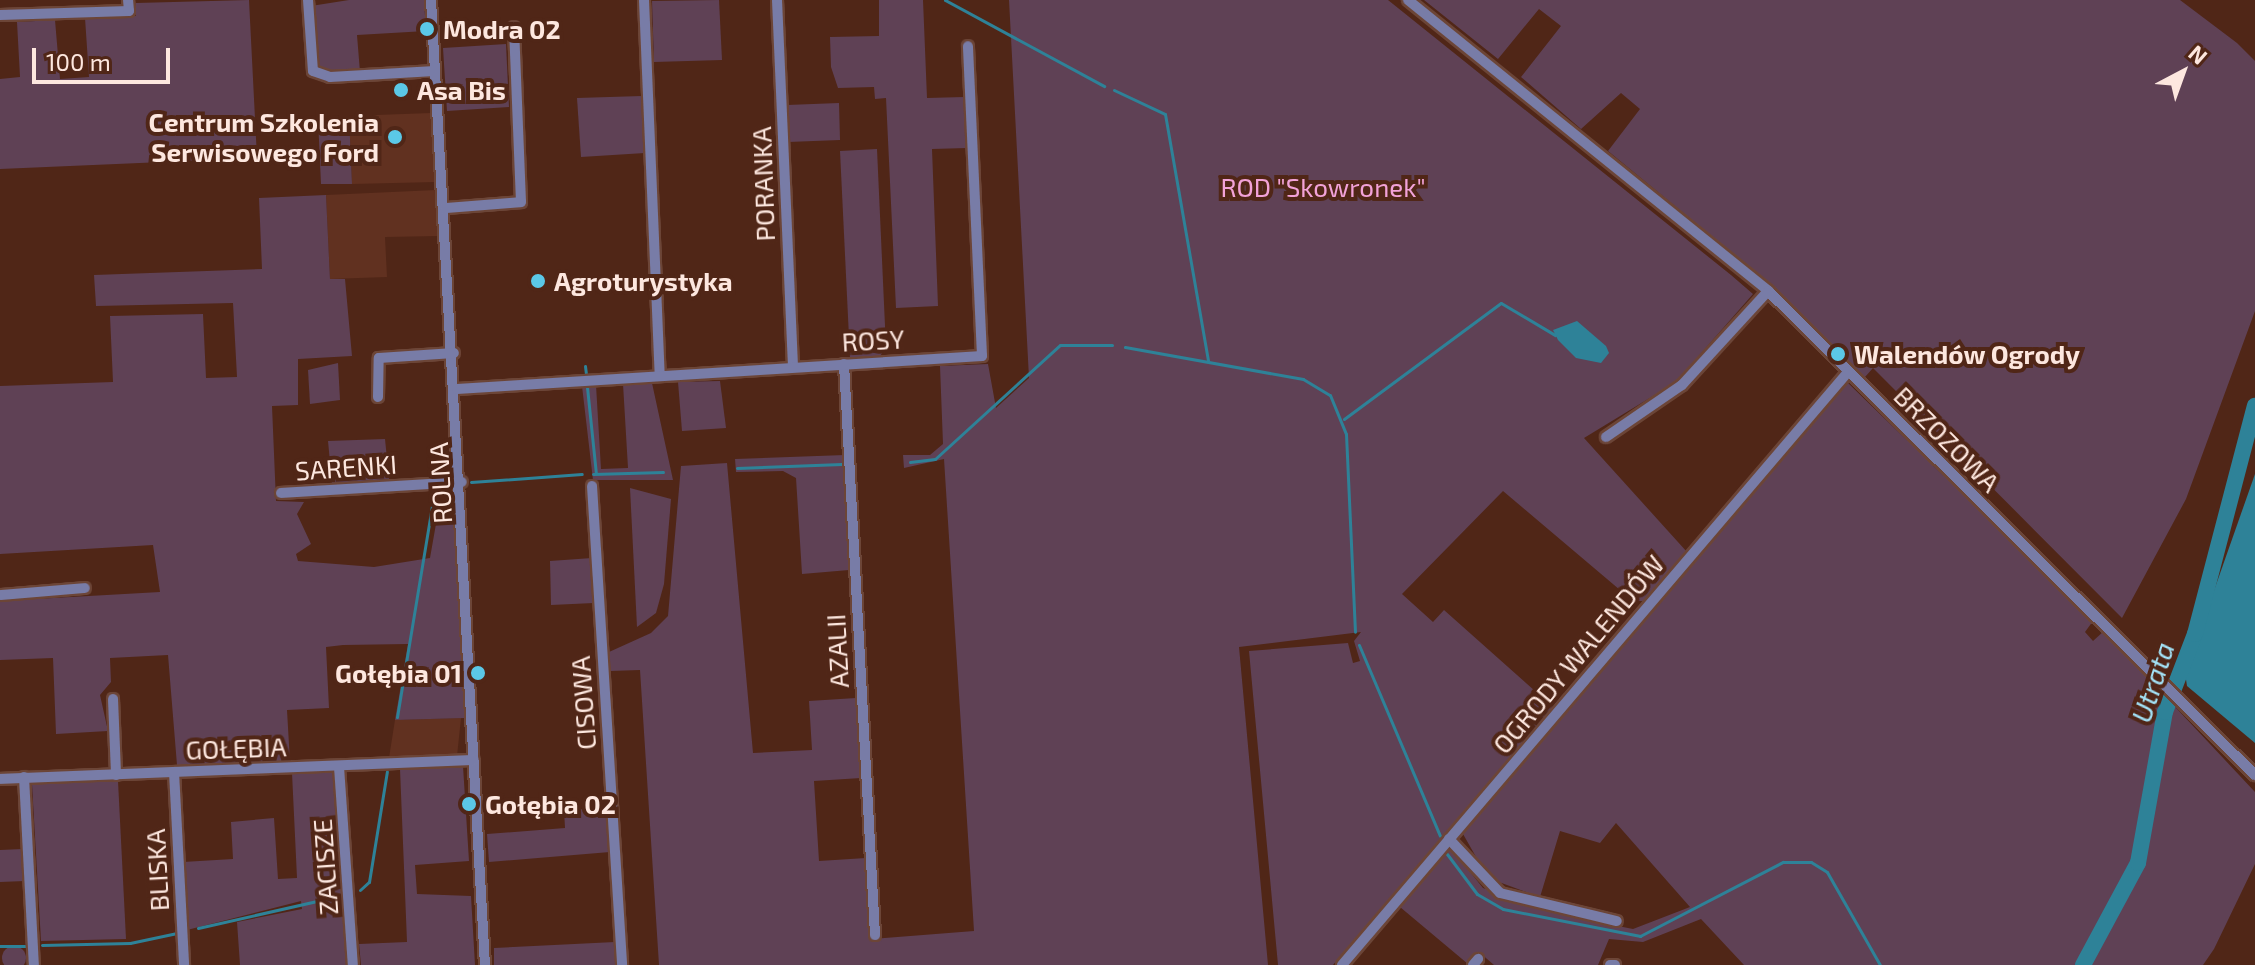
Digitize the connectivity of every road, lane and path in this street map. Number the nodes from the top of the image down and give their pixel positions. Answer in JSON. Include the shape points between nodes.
{"nodes":[{"id":1,"x":308,"y":0,"type":"edge"},
{"id":2,"x":431,"y":0,"type":"edge"},
{"id":3,"x":644,"y":0,"type":"edge"},
{"id":4,"x":777,"y":0,"type":"edge"},
{"id":5,"x":1408,"y":0,"type":"edge"},
{"id":6,"x":128,"y":5,"type":"edge"},
{"id":7,"x":0,"y":15,"type":"edge"},
{"id":8,"x":514,"y":27,"type":"dead end"},
{"id":9,"x":968,"y":46,"type":"dead end"},
{"id":10,"x":435,"y":71,"type":"junction"},
{"id":11,"x":445,"y":208,"type":"junction"},
{"id":12,"x":1768,"y":291,"type":"junction"},
{"id":13,"x":454,"y":353,"type":"junction"},
{"id":14,"x":844,"y":364,"type":"junction"},
{"id":15,"x":793,"y":367,"type":"junction"},
{"id":16,"x":1848,"y":372,"type":"junction"},
{"id":17,"x":660,"y":376,"type":"junction"},
{"id":18,"x":457,"y":389,"type":"junction"},
{"id":19,"x":378,"y":397,"type":"dead end"},
{"id":20,"x":1606,"y":437,"type":"dead end"},
{"id":21,"x":462,"y":482,"type":"junction"},
{"id":22,"x":592,"y":486,"type":"dead end"},
{"id":23,"x":281,"y":493,"type":"dead end"},
{"id":24,"x":85,"y":588,"type":"dead end"},
{"id":25,"x":0,"y":595,"type":"edge"},
{"id":26,"x":113,"y":699,"type":"dead end"},
{"id":27,"x":474,"y":760,"type":"junction"},
{"id":28,"x":339,"y":767,"type":"junction"},
{"id":29,"x":174,"y":772,"type":"junction"},
{"id":30,"x":116,"y":775,"type":"junction"},
{"id":31,"x":2255,"y":775,"type":"edge"},
{"id":32,"x":24,"y":777,"type":"junction"},
{"id":33,"x":0,"y":779,"type":"edge"},
{"id":34,"x":1449,"y":839,"type":"junction"},
{"id":35,"x":1617,"y":921,"type":"dead end"},
{"id":36,"x":875,"y":935,"type":"dead end"},
{"id":37,"x":34,"y":965,"type":"edge"},
{"id":38,"x":184,"y":965,"type":"edge"},
{"id":39,"x":353,"y":965,"type":"edge"},
{"id":40,"x":485,"y":965,"type":"edge"},
{"id":41,"x":622,"y":965,"type":"edge"},
{"id":42,"x":1342,"y":965,"type":"edge"}],
"edges":[{"from":1,"to":10,"type":"street","via":[[313,71],[330,77]]},
{"from":2,"to":10,"type":"street","name":"ROLNA"},
{"from":3,"to":17,"type":"street"},
{"from":4,"to":15,"type":"street","name":"PORANKA"},
{"from":5,"to":12,"type":"street","name":"BRZOZOWA"},
{"from":6,"to":7,"type":"street"},
{"from":8,"to":11,"type":"street","via":[[521,202]]},
{"from":9,"to":14,"type":"street","name":"ROSY","via":[[982,356]]},
{"from":10,"to":11,"type":"street","name":"ROLNA"},
{"from":11,"to":13,"type":"street","name":"ROLNA"},
{"from":12,"to":16,"type":"street","name":"BRZOZOWA"},
{"from":12,"to":20,"type":"street","via":[[1682,385]]},
{"from":13,"to":18,"type":"street","name":"ROLNA"},
{"from":13,"to":19,"type":"street","via":[[379,358]]},
{"from":14,"to":15,"type":"street","name":"ROSY"},
{"from":14,"to":36,"type":"street","name":"AZALII"},
{"from":15,"to":17,"type":"street","name":"ROSY"},
{"from":16,"to":31,"type":"street","name":"BRZOZOWA"},
{"from":16,"to":34,"type":"street","name":"OGRODY WALENDÓW"},
{"from":17,"to":18,"type":"street","name":"ROSY"},
{"from":18,"to":21,"type":"street","name":"ROLNA"},
{"from":21,"to":23,"type":"street","name":"SARENKI"},
{"from":21,"to":27,"type":"street","name":"ROLNA"},
{"from":22,"to":41,"type":"street","name":"CISOWA"},
{"from":24,"to":25,"type":"street"},
{"from":26,"to":30,"type":"street"},
{"from":27,"to":28,"type":"street","name":"GOŁĘBIA"},
{"from":27,"to":40,"type":"street","name":"ROLNA"},
{"from":28,"to":29,"type":"street","name":"GOŁĘBIA"},
{"from":28,"to":39,"type":"street","name":"ZACISZE"},
{"from":29,"to":30,"type":"street","name":"GOŁĘBIA"},
{"from":29,"to":38,"type":"street","name":"BLISKA"},
{"from":30,"to":32,"type":"street","name":"GOŁĘBIA"},
{"from":32,"to":33,"type":"street","name":"GOŁĘBIA"},
{"from":32,"to":37,"type":"street"},
{"from":34,"to":35,"type":"street","via":[[1500,893]]},
{"from":34,"to":42,"type":"street","name":"OGRODY WALENDÓW"}]}
